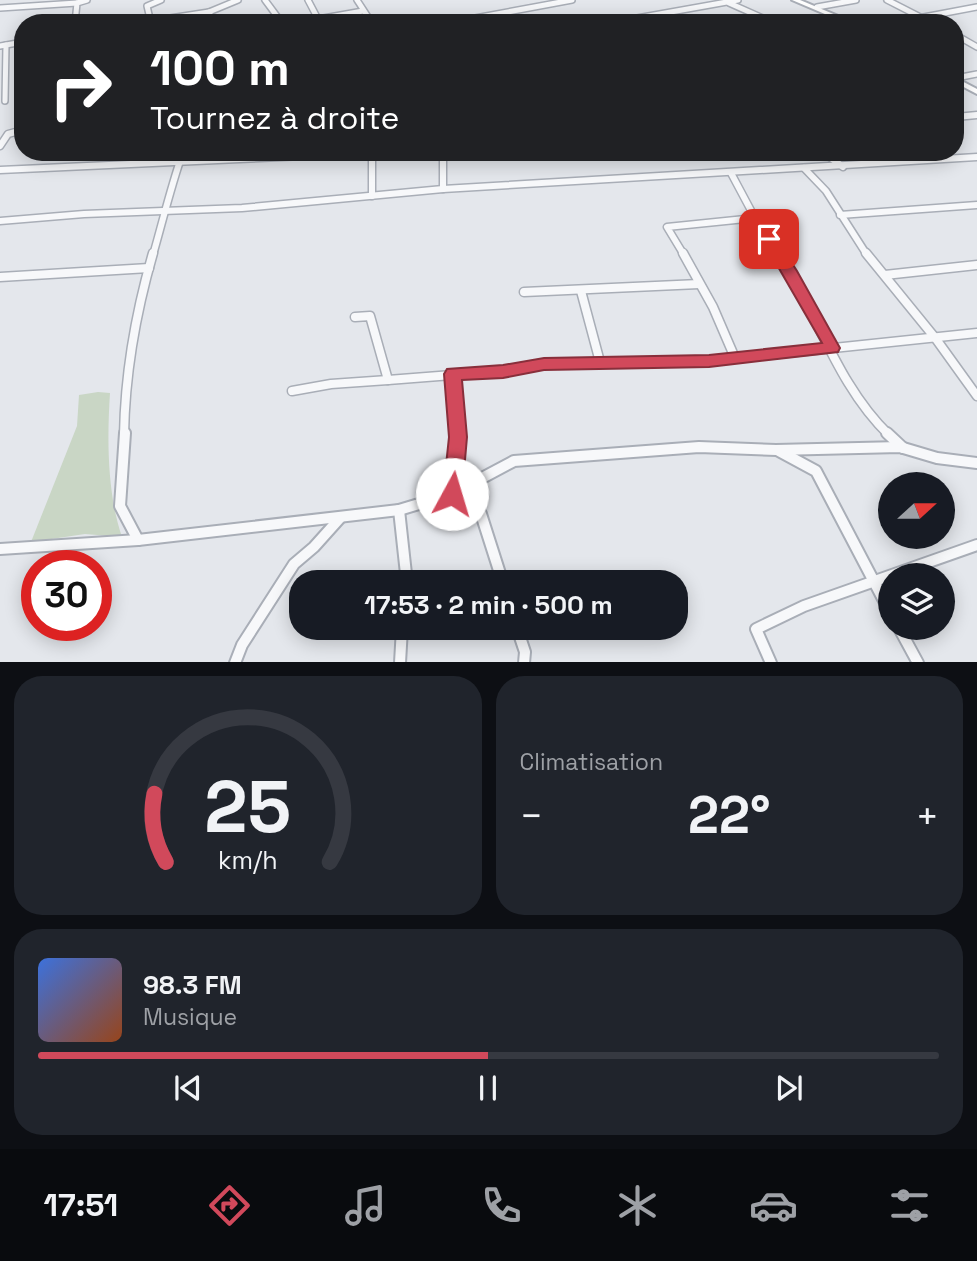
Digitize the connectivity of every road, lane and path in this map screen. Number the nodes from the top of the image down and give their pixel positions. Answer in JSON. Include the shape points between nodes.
{"nodes":[{"id":1,"x":87,"y":0,"type":"edge"},
{"id":2,"x":161,"y":0,"type":"edge"},
{"id":3,"x":238,"y":0,"type":"edge"},
{"id":4,"x":357,"y":0,"type":"edge"},
{"id":5,"x":572,"y":0,"type":"edge"},
{"id":6,"x":738,"y":0,"type":"edge"},
{"id":7,"x":795,"y":0,"type":"edge"},
{"id":8,"x":856,"y":0,"type":"edge"},
{"id":9,"x":887,"y":0,"type":"edge"},
{"id":10,"x":846,"y":1,"type":"edge"},
{"id":11,"x":727,"y":2,"type":"junction"},
{"id":12,"x":77,"y":3,"type":"junction"},
{"id":13,"x":817,"y":7,"type":"junction"},
{"id":14,"x":977,"y":7,"type":"edge"},
{"id":15,"x":0,"y":8,"type":"edge"},
{"id":16,"x":363,"y":11,"type":"junction"},
{"id":17,"x":209,"y":12,"type":"joint"},
{"id":18,"x":76,"y":14,"type":"edge"},
{"id":19,"x":148,"y":14,"type":"edge"},
{"id":20,"x":197,"y":14,"type":"edge"},
{"id":21,"x":346,"y":14,"type":"edge"},
{"id":22,"x":365,"y":14,"type":"edge"},
{"id":23,"x":504,"y":14,"type":"edge"},
{"id":24,"x":658,"y":14,"type":"edge"},
{"id":25,"x":753,"y":14,"type":"edge"},
{"id":26,"x":832,"y":14,"type":"edge"},
{"id":27,"x":916,"y":14,"type":"edge"},
{"id":28,"x":938,"y":14,"type":"edge"},
{"id":29,"x":977,"y":38,"type":"edge"},
{"id":30,"x":965,"y":40,"type":"joint"},
{"id":31,"x":3,"y":45,"type":"edge"},
{"id":32,"x":977,"y":47,"type":"edge"},
{"id":33,"x":5,"y":101,"type":"dead end"},
{"id":34,"x":14,"y":132,"type":"edge"},
{"id":35,"x":0,"y":146,"type":"edge"},
{"id":36,"x":202,"y":161,"type":"edge"},
{"id":37,"x":372,"y":161,"type":"edge"},
{"id":38,"x":443,"y":161,"type":"edge"},
{"id":39,"x":835,"y":161,"type":"edge"},
{"id":40,"x":923,"y":161,"type":"edge"},
{"id":41,"x":181,"y":162,"type":"junction"},
{"id":42,"x":843,"y":167,"type":"junction"},
{"id":43,"x":804,"y":168,"type":"junction"},
{"id":44,"x":0,"y":170,"type":"edge"},
{"id":45,"x":732,"y":173,"type":"junction"},
{"id":46,"x":443,"y":190,"type":"junction"},
{"id":47,"x":372,"y":196,"type":"junction"},
{"id":48,"x":977,"y":205,"type":"edge"},
{"id":49,"x":166,"y":211,"type":"junction"},
{"id":50,"x":840,"y":215,"type":"junction"},
{"id":51,"x":755,"y":218,"type":"junction"},
{"id":52,"x":0,"y":221,"type":"edge"},
{"id":53,"x":977,"y":265,"type":"edge"},
{"id":54,"x":149,"y":268,"type":"junction"},
{"id":55,"x":885,"y":275,"type":"junction"},
{"id":56,"x":0,"y":277,"type":"edge"},
{"id":57,"x":699,"y":284,"type":"junction"},
{"id":58,"x":581,"y":291,"type":"junction"},
{"id":59,"x":524,"y":292,"type":"dead end"},
{"id":60,"x":355,"y":317,"type":"dead end"},
{"id":61,"x":977,"y":333,"type":"edge"},
{"id":62,"x":936,"y":339,"type":"junction"},
{"id":63,"x":832,"y":348,"type":"junction"},
{"id":64,"x":735,"y":358,"type":"junction"},
{"id":65,"x":600,"y":362,"type":"junction"},
{"id":66,"x":453,"y":374,"type":"junction"},
{"id":67,"x":388,"y":380,"type":"junction"},
{"id":68,"x":292,"y":391,"type":"dead end"},
{"id":69,"x":977,"y":396,"type":"edge"},
{"id":70,"x":903,"y":448,"type":"junction"},
{"id":71,"x":776,"y":450,"type":"junction"},
{"id":72,"x":977,"y":463,"type":"edge"},
{"id":73,"x":452,"y":494,"type":"junction"},
{"id":74,"x":400,"y":510,"type":"junction"},
{"id":75,"x":340,"y":518,"type":"junction"},
{"id":76,"x":138,"y":540,"type":"junction"},
{"id":77,"x":977,"y":545,"type":"edge"},
{"id":78,"x":0,"y":549,"type":"edge"},
{"id":79,"x":406,"y":570,"type":"edge"},
{"id":80,"x":499,"y":570,"type":"edge"},
{"id":81,"x":875,"y":580,"type":"junction"},
{"id":82,"x":878,"y":586,"type":"edge"},
{"id":83,"x":401,"y":640,"type":"edge"},
{"id":84,"x":521,"y":640,"type":"edge"},
{"id":85,"x":906,"y":640,"type":"edge"},
{"id":86,"x":235,"y":662,"type":"edge"},
{"id":87,"x":400,"y":662,"type":"edge"},
{"id":88,"x":524,"y":662,"type":"edge"},
{"id":89,"x":771,"y":662,"type":"edge"},
{"id":90,"x":917,"y":662,"type":"edge"}],
"edges":[{"from":1,"to":12,"type":"street"},
{"from":2,"to":19,"type":"street","via":[[147,6]]},
{"from":3,"to":17,"type":"street"},
{"from":4,"to":16,"type":"street"},
{"from":5,"to":23,"type":"street"},
{"from":6,"to":11,"type":"street"},
{"from":7,"to":13,"type":"main road"},
{"from":8,"to":10,"type":"street"},
{"from":9,"to":27,"type":"street"},
{"from":10,"to":13,"type":"street"},
{"from":11,"to":24,"type":"street"},
{"from":11,"to":25,"type":"street"},
{"from":12,"to":15,"type":"street"},
{"from":12,"to":18,"type":"street"},
{"from":13,"to":26,"type":"main road"},
{"from":14,"to":28,"type":"street"},
{"from":16,"to":21,"type":"street"},
{"from":16,"to":22,"type":"street"},
{"from":17,"to":20,"type":"street"},
{"from":29,"to":30,"type":"street"},
{"from":30,"to":32,"type":"street"},
{"from":31,"to":33,"type":"street"},
{"from":34,"to":35,"type":"street"},
{"from":36,"to":41,"type":"street"},
{"from":37,"to":47,"type":"street"},
{"from":38,"to":46,"type":"street"},
{"from":39,"to":42,"type":"street"},
{"from":40,"to":42,"type":"street"},
{"from":41,"to":44,"type":"street"},
{"from":41,"to":49,"type":"street"},
{"from":42,"to":43,"type":"street"},
{"from":43,"to":45,"type":"street"},
{"from":43,"to":50,"type":"street"},
{"from":45,"to":46,"type":"street"},
{"from":45,"to":51,"type":"street"},
{"from":46,"to":47,"type":"street"},
{"from":47,"to":49,"type":"street"},
{"from":48,"to":50,"type":"street"},
{"from":49,"to":52,"type":"street"},
{"from":49,"to":54,"type":"street"},
{"from":50,"to":55,"type":"street"},
{"from":51,"to":57,"type":"street","via":[[667,227]]},
{"from":51,"to":63,"type":"street"},
{"from":53,"to":55,"type":"street"},
{"from":54,"to":56,"type":"street"},
{"from":54,"to":76,"type":"street","via":[[125,393],[120,506]]},
{"from":55,"to":62,"type":"street"},
{"from":57,"to":58,"type":"street"},
{"from":57,"to":64,"type":"street"},
{"from":58,"to":59,"type":"street"},
{"from":58,"to":65,"type":"street"},
{"from":60,"to":67,"type":"street","via":[[370,316]]},
{"from":61,"to":62,"type":"street"},
{"from":62,"to":63,"type":"street"},
{"from":62,"to":69,"type":"street"},
{"from":63,"to":64,"type":"street"},
{"from":63,"to":70,"type":"street","via":[[858,397]]},
{"from":64,"to":65,"type":"street"},
{"from":65,"to":66,"type":"street"},
{"from":66,"to":67,"type":"street"},
{"from":66,"to":73,"type":"street","via":[[458,437]]},
{"from":67,"to":68,"type":"street"},
{"from":70,"to":71,"type":"street"},
{"from":70,"to":72,"type":"street"},
{"from":71,"to":73,"type":"street","via":[[699,447],[514,461]]},
{"from":71,"to":81,"type":"street","via":[[816,471]]},
{"from":73,"to":74,"type":"street"},
{"from":73,"to":80,"type":"street","via":[[481,514]]},
{"from":74,"to":75,"type":"street"},
{"from":74,"to":79,"type":"street"},
{"from":75,"to":76,"type":"street"},
{"from":75,"to":86,"type":"street","via":[[294,564]]},
{"from":76,"to":78,"type":"street"},
{"from":77,"to":81,"type":"street"},
{"from":81,"to":82,"type":"street"},
{"from":81,"to":89,"type":"street","via":[[756,629]]},
{"from":83,"to":87,"type":"street"},
{"from":84,"to":88,"type":"street"},
{"from":85,"to":90,"type":"street"}]}
